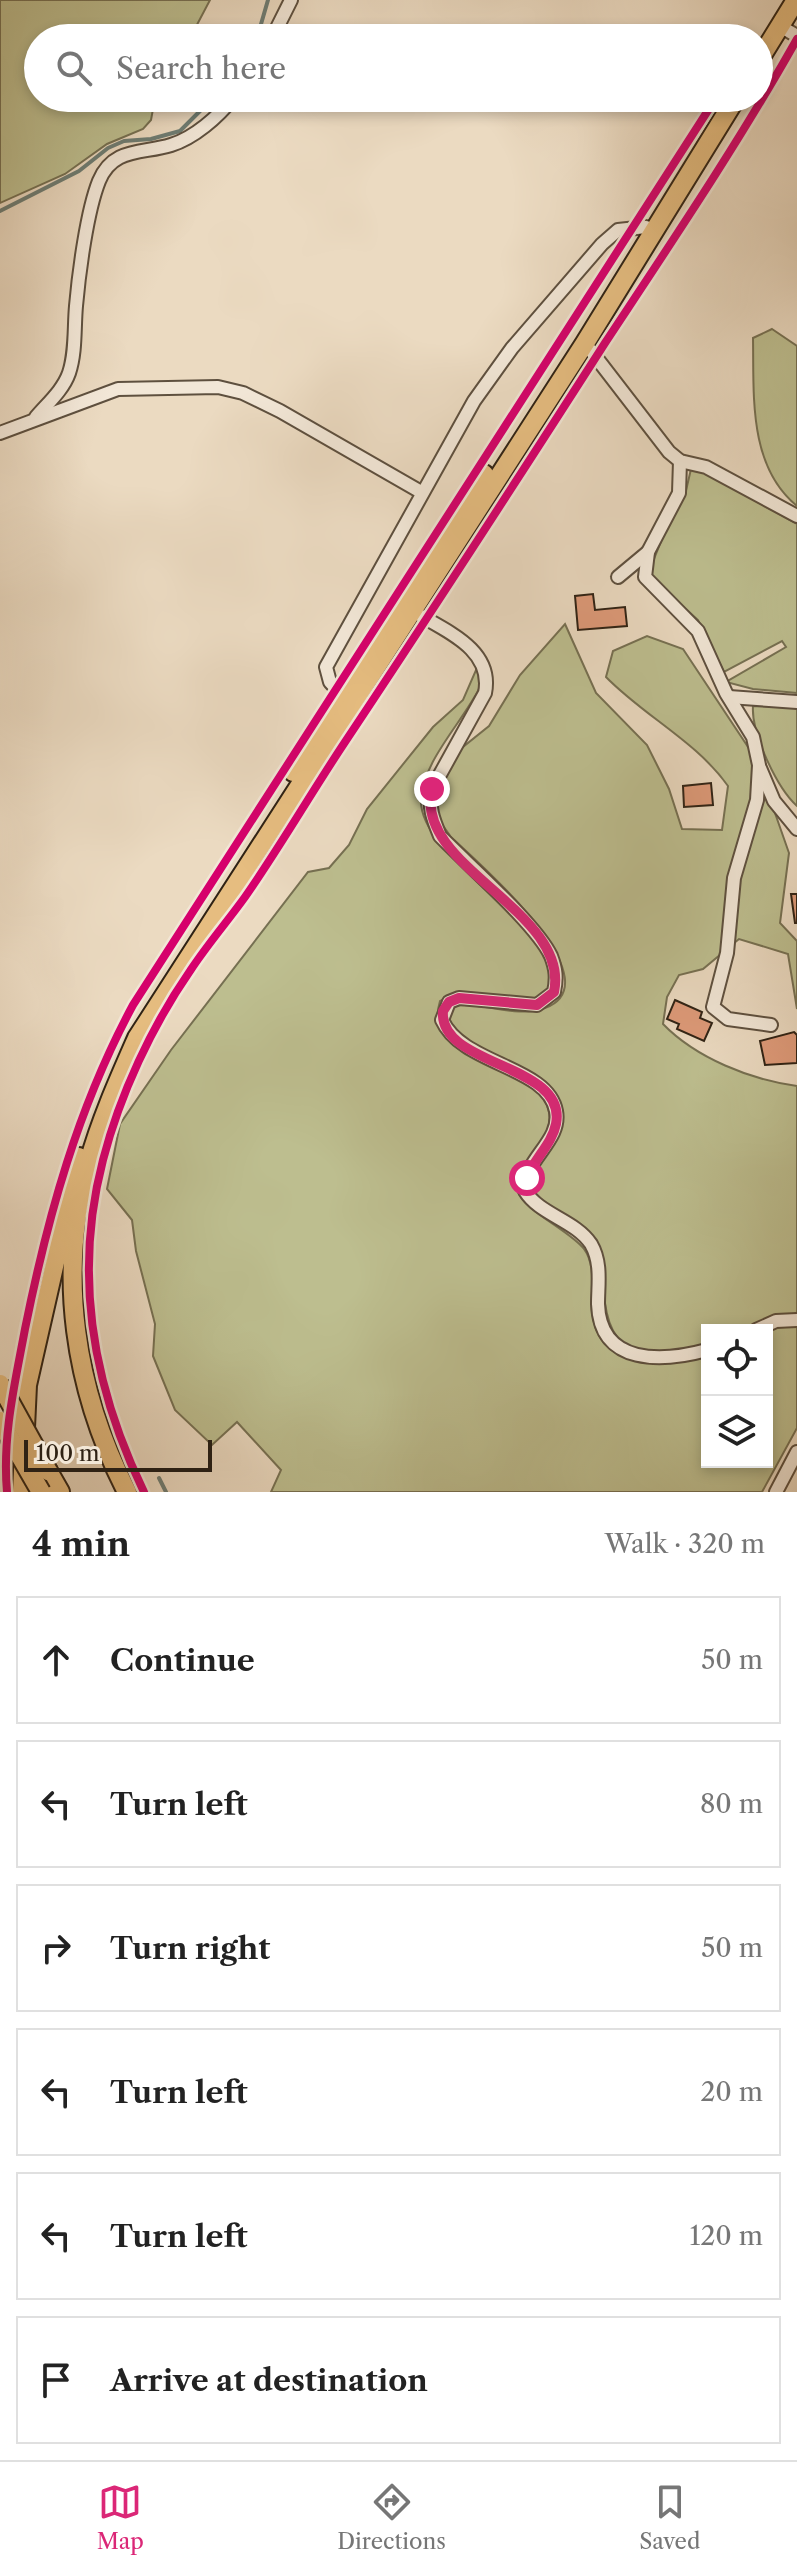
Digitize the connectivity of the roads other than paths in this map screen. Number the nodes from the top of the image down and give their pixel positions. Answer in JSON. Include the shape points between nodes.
{"nodes":[{"id":1,"x":291,"y":0,"type":"edge"},
{"id":2,"x":782,"y":0,"type":"edge"},
{"id":3,"x":796,"y":0,"type":"edge"},
{"id":4,"x":279,"y":24,"type":"edge"},
{"id":5,"x":768,"y":24,"type":"edge"},
{"id":6,"x":780,"y":26,"type":"junction"},
{"id":7,"x":797,"y":36,"type":"edge"},
{"id":8,"x":773,"y":37,"type":"edge"},
{"id":9,"x":222,"y":112,"type":"edge"},
{"id":10,"x":715,"y":112,"type":"edge"},
{"id":11,"x":727,"y":112,"type":"edge"},
{"id":12,"x":646,"y":227,"type":"junction"},
{"id":13,"x":585,"y":343,"type":"junction"},
{"id":14,"x":34,"y":419,"type":"junction"},
{"id":15,"x":0,"y":433,"type":"edge"},
{"id":16,"x":680,"y":461,"type":"junction"},
{"id":17,"x":421,"y":492,"type":"junction"},
{"id":18,"x":797,"y":516,"type":"edge"},
{"id":19,"x":648,"y":552,"type":"junction"},
{"id":20,"x":618,"y":577,"type":"dead end"},
{"id":21,"x":411,"y":610,"type":"junction"},
{"id":22,"x":342,"y":695,"type":"junction"},
{"id":23,"x":729,"y":697,"type":"junction"},
{"id":24,"x":797,"y":702,"type":"edge"},
{"id":25,"x":759,"y":765,"type":"junction"},
{"id":26,"x":797,"y":829,"type":"edge"},
{"id":27,"x":771,"y":1025,"type":"dead end"},
{"id":28,"x":797,"y":1320,"type":"edge"},
{"id":29,"x":769,"y":1324,"type":"edge"},
{"id":30,"x":701,"y":1351,"type":"edge"},
{"id":31,"x":0,"y":1384,"type":"edge"},
{"id":32,"x":0,"y":1421,"type":"edge"},
{"id":33,"x":797,"y":1452,"type":"edge"},
{"id":34,"x":22,"y":1492,"type":"edge"},
{"id":35,"x":41,"y":1492,"type":"edge"},
{"id":36,"x":60,"y":1492,"type":"edge"},
{"id":37,"x":127,"y":1492,"type":"edge"},
{"id":38,"x":776,"y":1492,"type":"edge"}],
"edges":[{"from":1,"to":4,"type":"street"},
{"from":2,"to":5,"type":"highway"},
{"from":3,"to":6,"type":"highway"},
{"from":6,"to":7,"type":"street"},
{"from":6,"to":8,"type":"highway"},
{"from":9,"to":14,"type":"street","via":[[171,145],[122,154],[99,180],[68,373]]},
{"from":10,"to":12,"type":"highway"},
{"from":11,"to":13,"type":"highway"},
{"from":12,"to":17,"type":"street","via":[[618,230],[563,286],[474,401]]},
{"from":12,"to":22,"type":"highway"},
{"from":13,"to":16,"type":"street"},
{"from":13,"to":21,"type":"highway"},
{"from":14,"to":15,"type":"street"},
{"from":14,"to":17,"type":"street","via":[[118,389],[218,387],[280,411]]},
{"from":16,"to":18,"type":"street","via":[[706,467]]},
{"from":16,"to":19,"type":"street","via":[[679,493]]},
{"from":17,"to":22,"type":"street","via":[[326,667]]},
{"from":19,"to":20,"type":"street"},
{"from":19,"to":23,"type":"street","via":[[645,577],[691,621]]},
{"from":21,"to":30,"type":"street","via":[[479,655],[488,676],[485,693],[432,789],[432,818],[440,836],[534,932],[556,970],[554,992],[537,1005],[459,998],[449,1002],[442,1020],[457,1040],[535,1082],[550,1096],[556,1124],[532,1164],[525,1191],[532,1202],[585,1236],[593,1249],[601,1325],[610,1339],[642,1357]]},
{"from":21,"to":37,"type":"highway","via":[[163,992],[137,1038],[88,1165],[72,1301],[93,1413]]},
{"from":22,"to":34,"type":"highway","via":[[129,1033],[87,1130],[27,1385]]},
{"from":23,"to":24,"type":"street"},
{"from":23,"to":25,"type":"street","via":[[753,737]]},
{"from":25,"to":26,"type":"street","via":[[774,801]]},
{"from":25,"to":27,"type":"street","via":[[757,800],[734,878],[727,953],[713,1007],[728,1019]]},
{"from":28,"to":29,"type":"street"},
{"from":31,"to":36,"type":"highway","bridge":true},
{"from":32,"to":35,"type":"highway","bridge":true},
{"from":33,"to":38,"type":"street"}]}
